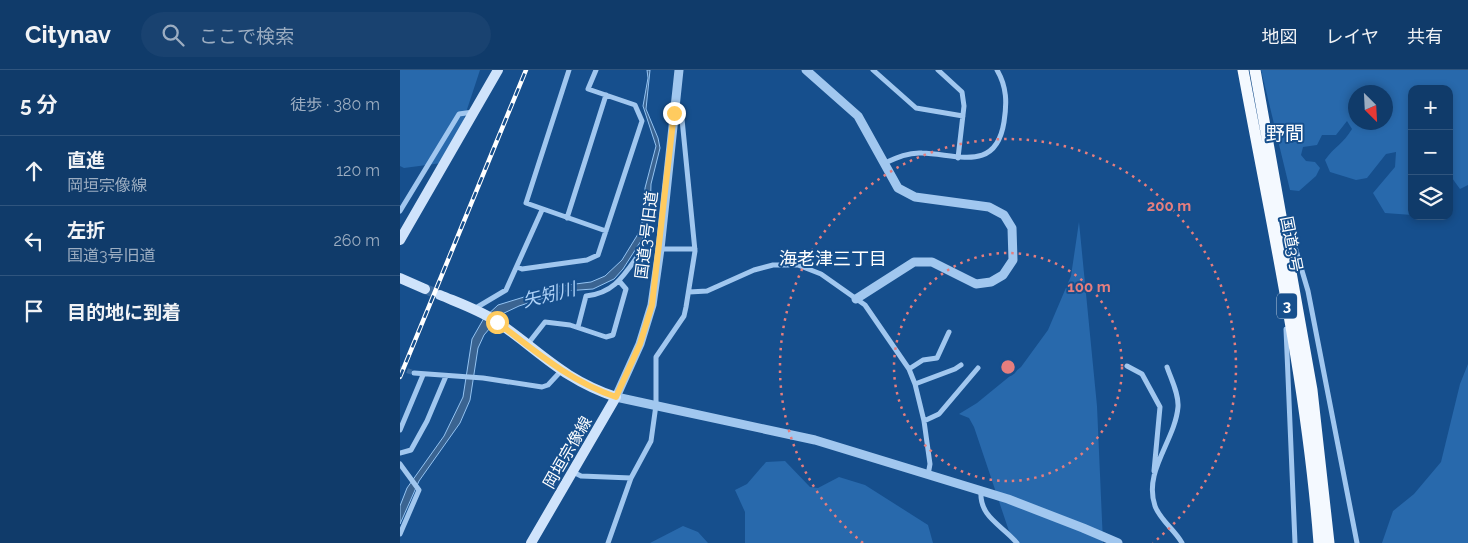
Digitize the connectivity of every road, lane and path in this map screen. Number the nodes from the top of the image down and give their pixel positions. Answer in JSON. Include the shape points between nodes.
{"nodes":[{"id":1,"x":498,"y":70,"type":"edge"},
{"id":2,"x":569,"y":70,"type":"edge"},
{"id":3,"x":596,"y":70,"type":"edge"},
{"id":4,"x":679,"y":70,"type":"edge"},
{"id":5,"x":806,"y":70,"type":"edge"},
{"id":6,"x":873,"y":70,"type":"edge"},
{"id":7,"x":938,"y":70,"type":"edge"},
{"id":8,"x":997,"y":70,"type":"edge"},
{"id":9,"x":1243,"y":70,"type":"edge"},
{"id":10,"x":1255,"y":70,"type":"edge"},
{"id":11,"x":606,"y":95,"type":"junction"},
{"id":12,"x":472,"y":112,"type":"junction"},
{"id":13,"x":674,"y":113,"type":"junction"},
{"id":14,"x":963,"y":116,"type":"junction"},
{"id":15,"x":958,"y":158,"type":"junction"},
{"id":16,"x":885,"y":163,"type":"junction"},
{"id":17,"x":1272,"y":170,"type":"junction"},
{"id":18,"x":542,"y":210,"type":"junction"},
{"id":19,"x":400,"y":211,"type":"edge"},
{"id":20,"x":567,"y":218,"type":"junction"},
{"id":21,"x":606,"y":230,"type":"junction"},
{"id":22,"x":400,"y":240,"type":"edge"},
{"id":23,"x":660,"y":249,"type":"junction"},
{"id":24,"x":694,"y":249,"type":"junction"},
{"id":25,"x":637,"y":257,"type":"dead end"},
{"id":26,"x":517,"y":267,"type":"junction"},
{"id":27,"x":400,"y":278,"type":"edge"},
{"id":28,"x":620,"y":282,"type":"junction"},
{"id":29,"x":424,"y":289,"type":"tunnel mouth"},
{"id":30,"x":689,"y":292,"type":"junction"},
{"id":31,"x":1285,"y":293,"type":"junction"},
{"id":32,"x":440,"y":295,"type":"tunnel mouth"},
{"id":33,"x":856,"y":299,"type":"junction"},
{"id":34,"x":474,"y":310,"type":"junction"},
{"id":35,"x":578,"y":327,"type":"junction"},
{"id":36,"x":949,"y":332,"type":"dead end"},
{"id":37,"x":527,"y":345,"type":"junction"},
{"id":38,"x":961,"y":365,"type":"dead end"},
{"id":39,"x":1127,"y":366,"type":"dead end"},
{"id":40,"x":1167,"y":367,"type":"dead end"},
{"id":41,"x":978,"y":368,"type":"dead end"},
{"id":42,"x":909,"y":369,"type":"junction"},
{"id":43,"x":560,"y":371,"type":"junction"},
{"id":44,"x":414,"y":373,"type":"tunnel mouth"},
{"id":45,"x":422,"y":375,"type":"junction"},
{"id":46,"x":446,"y":376,"type":"junction"},
{"id":47,"x":915,"y":384,"type":"junction"},
{"id":48,"x":616,"y":397,"type":"junction"},
{"id":49,"x":656,"y":406,"type":"junction"},
{"id":50,"x":924,"y":421,"type":"junction"},
{"id":51,"x":400,"y":430,"type":"edge"},
{"id":52,"x":400,"y":453,"type":"edge"},
{"id":53,"x":400,"y":464,"type":"edge"},
{"id":54,"x":572,"y":471,"type":"junction"},
{"id":55,"x":1154,"y":472,"type":"junction"},
{"id":56,"x":928,"y":474,"type":"junction"},
{"id":57,"x":631,"y":478,"type":"junction"},
{"id":58,"x":981,"y":491,"type":"junction"},
{"id":59,"x":400,"y":534,"type":"edge"},
{"id":60,"x":531,"y":543,"type":"edge"},
{"id":61,"x":608,"y":543,"type":"edge"},
{"id":62,"x":1017,"y":543,"type":"edge"},
{"id":63,"x":1118,"y":543,"type":"edge"},
{"id":64,"x":1182,"y":543,"type":"edge"},
{"id":65,"x":1294,"y":543,"type":"edge"},
{"id":66,"x":1319,"y":543,"type":"edge"},
{"id":67,"x":1329,"y":543,"type":"edge"},
{"id":68,"x":1357,"y":543,"type":"edge"}],
"edges":[{"from":1,"to":12,"type":"main road"},
{"from":2,"to":18,"type":"street","via":[[526,203]]},
{"from":3,"to":11,"type":"street","via":[[588,89]]},
{"from":4,"to":13,"type":"street","name":"国道3号旧道"},
{"from":5,"to":16,"type":"street","via":[[858,116]]},
{"from":6,"to":14,"type":"street","via":[[916,108]]},
{"from":7,"to":14,"type":"street","via":[[962,92]]},
{"from":8,"to":15,"type":"street","via":[[1006,90],[1000,140],[982,156]]},
{"from":9,"to":31,"type":"highway","name":"国道3号","number":"3"},
{"from":10,"to":17,"type":"highway","name":"国道3号","number":"3"},
{"from":11,"to":20,"type":"street"},
{"from":11,"to":21,"type":"street","via":[[636,105],[642,121]]},
{"from":12,"to":19,"type":"street","via":[[459,114]]},
{"from":12,"to":22,"type":"main road"},
{"from":13,"to":23,"type":"street","name":"国道3号旧道"},
{"from":13,"to":24,"type":"street","via":[[682,119]]},
{"from":14,"to":15,"type":"street"},
{"from":15,"to":16,"type":"street","via":[[921,153]]},
{"from":16,"to":33,"type":"street","via":[[898,188],[906,194],[998,210],[1012,228],[1013,260],[998,279],[985,284],[976,284],[932,262],[914,262]]},
{"from":17,"to":67,"type":"highway","name":"国道3号","number":"3","via":[[1308,362]]},
{"from":17,"to":68,"type":"street","via":[[1308,291]]},
{"from":18,"to":20,"type":"street"},
{"from":18,"to":26,"type":"street"},
{"from":20,"to":21,"type":"street"},
{"from":21,"to":26,"type":"street","via":[[598,255],[587,260]]},
{"from":23,"to":24,"type":"street"},
{"from":23,"to":48,"type":"street","name":"国道3号旧道","via":[[646,325]]},
{"from":24,"to":30,"type":"street"},
{"from":25,"to":28,"type":"street"},
{"from":26,"to":34,"type":"street","via":[[506,290]]},
{"from":27,"to":29,"type":"main road"},
{"from":28,"to":35,"type":"street","via":[[610,289],[586,296]]},
{"from":28,"to":35,"type":"street","via":[[626,289],[613,335],[606,337]]},
{"from":30,"to":33,"type":"street","via":[[707,291],[773,265],[798,265],[821,274]]},
{"from":30,"to":49,"type":"street","via":[[684,316],[656,357]]},
{"from":31,"to":65,"type":"street"},
{"from":31,"to":66,"type":"highway","name":"国道3号","number":"3","via":[[1308,436]]},
{"from":32,"to":34,"type":"main road"},
{"from":33,"to":42,"type":"street","via":[[871,313]]},
{"from":34,"to":37,"type":"main road","via":[[497,322]]},
{"from":35,"to":37,"type":"street","via":[[545,322]]},
{"from":36,"to":42,"type":"street","via":[[936,358],[924,360]]},
{"from":37,"to":43,"type":"main road"},
{"from":38,"to":47,"type":"street"},
{"from":39,"to":55,"type":"street","via":[[1142,374],[1160,407]]},
{"from":40,"to":55,"type":"street","via":[[1178,406],[1164,452]]},
{"from":41,"to":50,"type":"street","via":[[939,414]]},
{"from":42,"to":47,"type":"street"},
{"from":43,"to":46,"type":"street","via":[[542,387]]},
{"from":43,"to":48,"type":"main road","via":[[593,390]]},
{"from":44,"to":45,"type":"street"},
{"from":45,"to":46,"type":"street"},
{"from":45,"to":51,"type":"street"},
{"from":46,"to":52,"type":"street","via":[[411,450]]},
{"from":47,"to":50,"type":"street"},
{"from":48,"to":49,"type":"street"},
{"from":48,"to":54,"type":"main road","name":"岡垣宗像線"},
{"from":49,"to":56,"type":"street","via":[[807,438]]},
{"from":49,"to":57,"type":"street","via":[[651,441]]},
{"from":50,"to":56,"type":"street","via":[[930,464]]},
{"from":53,"to":59,"type":"street","via":[[419,490]]},
{"from":54,"to":57,"type":"street","via":[[581,476]]},
{"from":54,"to":60,"type":"main road","name":"岡垣宗像線"},
{"from":55,"to":64,"type":"street","via":[[1155,506]]},
{"from":56,"to":58,"type":"street"},
{"from":57,"to":61,"type":"street"},
{"from":58,"to":62,"type":"street","via":[[980,502],[986,514]]},
{"from":58,"to":63,"type":"street"}]}
